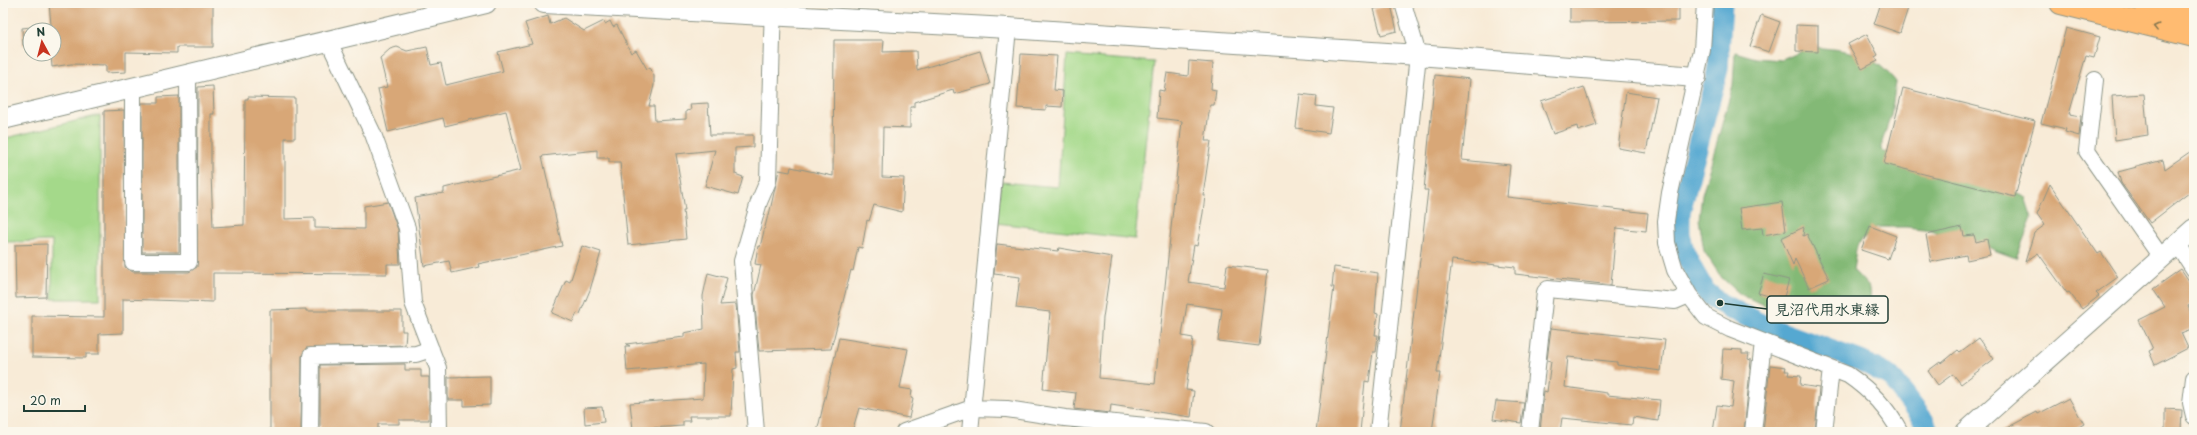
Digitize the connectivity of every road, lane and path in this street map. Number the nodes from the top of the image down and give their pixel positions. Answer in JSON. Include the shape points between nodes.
{"nodes":[{"id":1,"x":486,"y":3,"type":"edge"},
{"id":2,"x":544,"y":3,"type":"edge"},
{"id":3,"x":1402,"y":3,"type":"edge"},
{"id":4,"x":1705,"y":3,"type":"edge"},
{"id":5,"x":2061,"y":3,"type":"edge"},
{"id":6,"x":2145,"y":3,"type":"edge"},
{"id":7,"x":772,"y":9,"type":"edge"},
{"id":8,"x":2194,"y":15,"type":"edge"},
{"id":9,"x":1008,"y":28,"type":"junction"},
{"id":10,"x":2194,"y":36,"type":"edge"},
{"id":11,"x":328,"y":40,"type":"junction"},
{"id":12,"x":1418,"y":55,"type":"junction"},
{"id":13,"x":188,"y":75,"type":"junction"},
{"id":14,"x":1696,"y":76,"type":"junction"},
{"id":15,"x":2095,"y":80,"type":"dead end"},
{"id":16,"x":133,"y":88,"type":"junction"},
{"id":17,"x":3,"y":119,"type":"edge"},
{"id":18,"x":2194,"y":229,"type":"edge"},
{"id":19,"x":2177,"y":243,"type":"junction"},
{"id":20,"x":2161,"y":257,"type":"junction"},
{"id":21,"x":2194,"y":269,"type":"edge"},
{"id":22,"x":1689,"y":295,"type":"junction"},
{"id":23,"x":1763,"y":342,"type":"junction"},
{"id":24,"x":431,"y":349,"type":"junction"},
{"id":25,"x":1831,"y":369,"type":"junction"},
{"id":26,"x":2194,"y":378,"type":"edge"},
{"id":27,"x":972,"y":408,"type":"junction"},
{"id":28,"x":2194,"y":416,"type":"edge"},
{"id":29,"x":310,"y":432,"type":"edge"},
{"id":30,"x":439,"y":432,"type":"edge"},
{"id":31,"x":756,"y":432,"type":"edge"},
{"id":32,"x":904,"y":432,"type":"edge"},
{"id":33,"x":970,"y":432,"type":"edge"},
{"id":34,"x":1206,"y":432,"type":"edge"},
{"id":35,"x":1378,"y":432,"type":"edge"},
{"id":36,"x":1530,"y":432,"type":"edge"},
{"id":37,"x":1753,"y":432,"type":"edge"},
{"id":38,"x":1824,"y":432,"type":"edge"},
{"id":39,"x":1900,"y":432,"type":"edge"},
{"id":40,"x":1966,"y":432,"type":"edge"}],
"edges":[{"from":1,"to":11,"type":"street"},
{"from":2,"to":7,"type":"street"},
{"from":3,"to":12,"type":"street"},
{"from":4,"to":14,"type":"street","via":[[1702,50]]},
{"from":10,"to":5,"type":"main road","one_way":true},
{"from":6,"to":8,"type":"main road"},
{"from":7,"to":9,"type":"street"},
{"from":7,"to":31,"type":"street","via":[[768,181],[759,202],[742,261]]},
{"from":9,"to":12,"type":"street"},
{"from":9,"to":27,"type":"street"},
{"from":11,"to":13,"type":"street"},
{"from":11,"to":24,"type":"street","via":[[373,134],[397,196],[407,228],[413,303]]},
{"from":12,"to":14,"type":"street"},
{"from":12,"to":35,"type":"street"},
{"from":13,"to":16,"type":"street"},
{"from":13,"to":16,"type":"street","via":[[188,262],[133,262]]},
{"from":14,"to":22,"type":"street","via":[[1666,221],[1667,243],[1675,270]]},
{"from":15,"to":20,"type":"street","via":[[2087,151]]},
{"from":16,"to":17,"type":"street"},
{"from":18,"to":19,"type":"street"},
{"from":19,"to":20,"type":"street"},
{"from":19,"to":21,"type":"street"},
{"from":20,"to":40,"type":"street"},
{"from":22,"to":23,"type":"street","via":[[1706,317]]},
{"from":22,"to":36,"type":"street","via":[[1675,301],[1548,289],[1545,292]]},
{"from":23,"to":25,"type":"street"},
{"from":23,"to":37,"type":"street"},
{"from":24,"to":29,"type":"street","via":[[416,354],[311,356]]},
{"from":24,"to":30,"type":"street","via":[[438,368]]},
{"from":25,"to":38,"type":"street"},
{"from":25,"to":39,"type":"street","via":[[1848,375],[1865,387],[1894,420]]},
{"from":26,"to":28,"type":"street","via":[[2191,403]]},
{"from":27,"to":32,"type":"street"},
{"from":27,"to":33,"type":"street"},
{"from":27,"to":34,"type":"street","via":[[1007,409],[1065,418]]}]}
